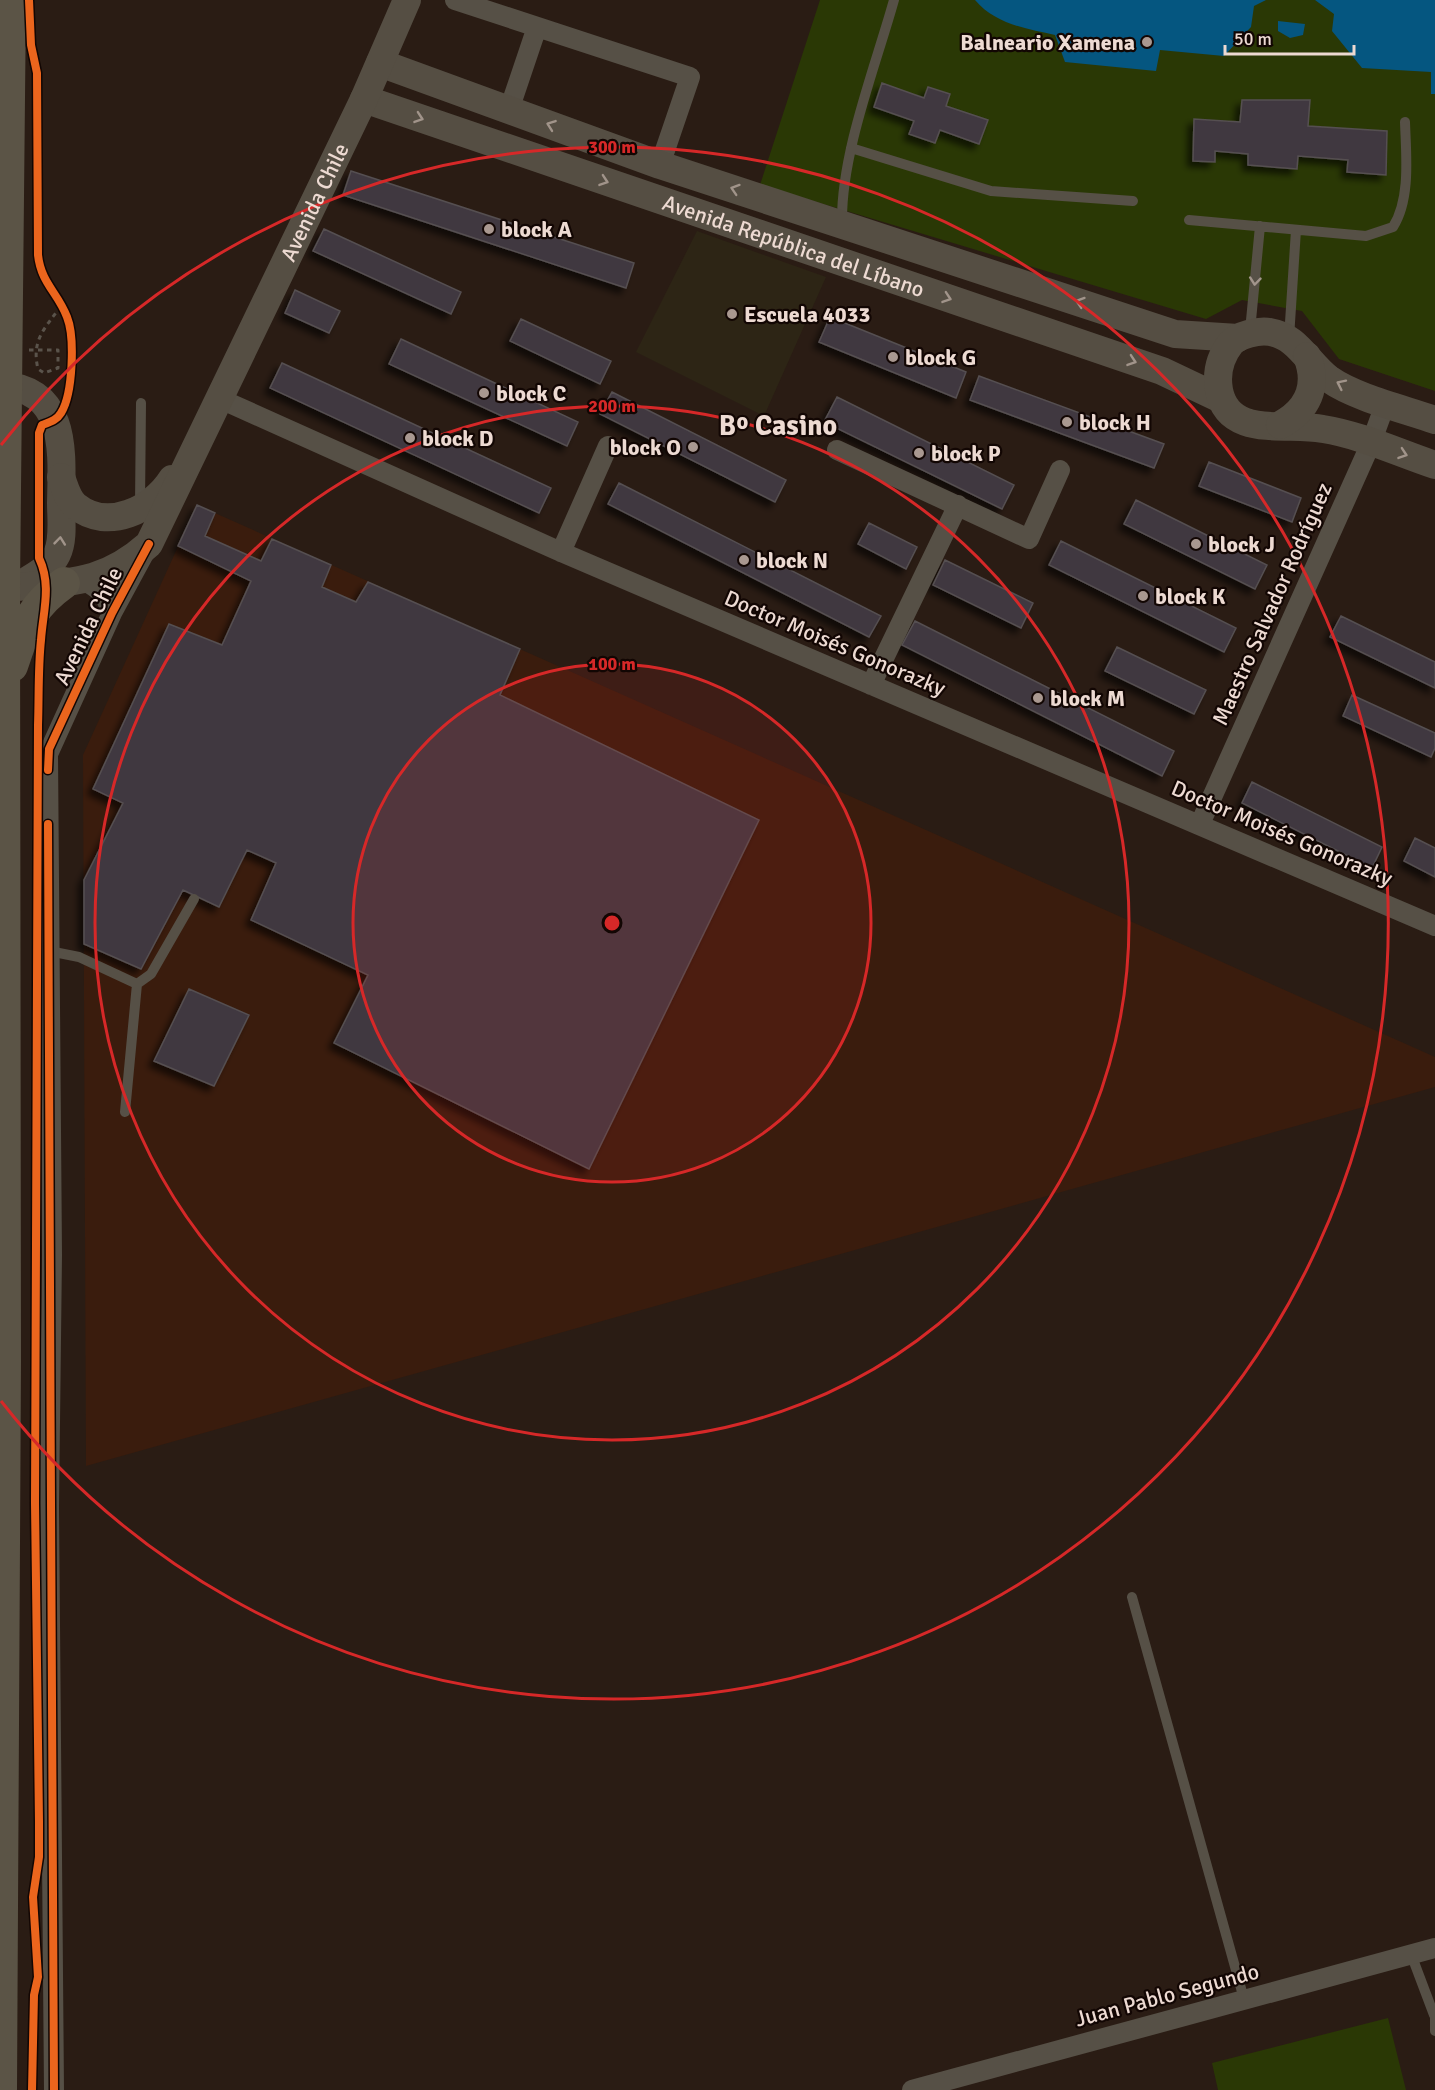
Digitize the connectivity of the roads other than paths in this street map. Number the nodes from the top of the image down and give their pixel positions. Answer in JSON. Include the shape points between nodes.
{"nodes":[{"id":1,"x":10,"y":0,"type":"edge"},
{"id":2,"x":407,"y":0,"type":"edge"},
{"id":3,"x":455,"y":0,"type":"edge"},
{"id":4,"x":894,"y":0,"type":"edge"},
{"id":5,"x":537,"y":27,"type":"junction"},
{"id":6,"x":380,"y":63,"type":"junction"},
{"id":7,"x":364,"y":99,"type":"junction"},
{"id":8,"x":509,"y":110,"type":"junction"},
{"id":9,"x":1405,"y":122,"type":"dead end"},
{"id":10,"x":851,"y":148,"type":"junction"},
{"id":11,"x":660,"y":165,"type":"junction"},
{"id":12,"x":1133,"y":201,"type":"dead end"},
{"id":13,"x":775,"y":202,"type":"junction"},
{"id":14,"x":1189,"y":220,"type":"dead end"},
{"id":15,"x":842,"y":223,"type":"junction"},
{"id":16,"x":1260,"y":226,"type":"junction"},
{"id":17,"x":1296,"y":230,"type":"junction"},
{"id":18,"x":765,"y":236,"type":"junction"},
{"id":19,"x":891,"y":240,"type":"junction"},
{"id":20,"x":866,"y":270,"type":"junction"},
{"id":21,"x":1244,"y":336,"type":"junction"},
{"id":22,"x":1298,"y":347,"type":"junction"},
{"id":23,"x":3,"y":385,"type":"edge"},
{"id":24,"x":218,"y":398,"type":"junction"},
{"id":25,"x":1221,"y":399,"type":"junction"},
{"id":26,"x":1386,"y":402,"type":"junction"},
{"id":27,"x":141,"y":403,"type":"dead end"},
{"id":28,"x":1435,"y":420,"type":"edge"},
{"id":29,"x":1280,"y":425,"type":"junction"},
{"id":30,"x":1371,"y":443,"type":"junction"},
{"id":31,"x":196,"y":445,"type":"junction"},
{"id":32,"x":608,"y":446,"type":"dead end"},
{"id":33,"x":837,"y":450,"type":"dead end"},
{"id":34,"x":1435,"y":465,"type":"edge"},
{"id":35,"x":1060,"y":470,"type":"dead end"},
{"id":36,"x":61,"y":477,"type":"junction"},
{"id":37,"x":958,"y":505,"type":"junction"},
{"id":38,"x":140,"y":510,"type":"junction"},
{"id":39,"x":149,"y":544,"type":"junction"},
{"id":40,"x":561,"y":552,"type":"junction"},
{"id":41,"x":73,"y":582,"type":"junction"},
{"id":42,"x":7,"y":587,"type":"edge"},
{"id":43,"x":112,"y":613,"type":"junction"},
{"id":44,"x":871,"y":685,"type":"junction"},
{"id":45,"x":5,"y":687,"type":"junction"},
{"id":46,"x":1200,"y":824,"type":"junction"},
{"id":47,"x":194,"y":900,"type":"dead end"},
{"id":48,"x":1435,"y":926,"type":"edge"},
{"id":49,"x":49,"y":951,"type":"junction"},
{"id":50,"x":137,"y":984,"type":"junction"},
{"id":51,"x":125,"y":1112,"type":"dead end"},
{"id":52,"x":1132,"y":1597,"type":"dead end"},
{"id":53,"x":1435,"y":1948,"type":"edge"},
{"id":54,"x":1411,"y":1954,"type":"junction"},
{"id":55,"x":1244,"y":1999,"type":"junction"},
{"id":56,"x":1434,"y":2014,"type":"edge"},
{"id":57,"x":1435,"y":2031,"type":"edge"},
{"id":58,"x":1,"y":2090,"type":"edge"},
{"id":59,"x":54,"y":2090,"type":"edge"},
{"id":60,"x":912,"y":2090,"type":"edge"}],
"edges":[{"from":1,"to":23,"type":"main road"},
{"from":2,"to":6,"type":"street","name":"Avenida Chile"},
{"from":3,"to":5,"type":"street"},
{"from":4,"to":10,"type":"lane"},
{"from":5,"to":8,"type":"street"},
{"from":5,"to":11,"type":"street","via":[[690,77]]},
{"from":6,"to":7,"type":"street","name":"Avenida Chile"},
{"from":6,"to":8,"type":"street","name":"Avenida República del Líbano"},
{"from":7,"to":18,"type":"street","name":"Avenida República del Líbano","one_way":true},
{"from":7,"to":24,"type":"street","name":"Avenida Chile"},
{"from":11,"to":8,"type":"street","name":"Avenida República del Líbano","one_way":true},
{"from":9,"to":17,"type":"lane","via":[[1402,203],[1393,226],[1366,236]]},
{"from":10,"to":12,"type":"lane","via":[[991,190]]},
{"from":10,"to":15,"type":"lane","via":[[841,199]]},
{"from":13,"to":11,"type":"street","name":"Avenida República del Líbano","one_way":true},
{"from":13,"to":15,"type":"street","name":"Avenida República del Líbano"},
{"from":13,"to":18,"type":"street","via":[[760,209],[758,219]]},
{"from":14,"to":16,"type":"lane"},
{"from":15,"to":19,"type":"street","name":"Avenida República del Líbano"},
{"from":16,"to":17,"type":"lane"},
{"from":16,"to":21,"type":"lane","one_way":true},
{"from":17,"to":22,"type":"lane"},
{"from":18,"to":20,"type":"street","name":"Avenida República del Líbano"},
{"from":19,"to":20,"type":"street","via":[[898,255],[892,264]]},
{"from":21,"to":19,"type":"street","name":"Avenida República del Líbano","one_way":true,"via":[[1175,334]]},
{"from":20,"to":25,"type":"street","name":"Avenida República del Líbano","one_way":true,"via":[[1162,371]]},
{"from":21,"to":22,"type":"street","via":[[1269,332]]},
{"from":21,"to":25,"type":"street","via":[[1232,342],[1221,360],[1217,377]]},
{"from":26,"to":22,"type":"street","one_way":true,"via":[[1329,379]]},
{"from":22,"to":29,"type":"street","via":[[1311,366],[1313,386],[1307,403]]},
{"from":23,"to":36,"type":"street","via":[[27,390],[50,410],[59,436]]},
{"from":23,"to":42,"type":"main road"},
{"from":24,"to":31,"type":"street","name":"Avenida Chile"},
{"from":24,"to":40,"type":"street","name":"Doctor Moisés Gonorazky"},
{"from":25,"to":29,"type":"street","via":[[1240,421],[1262,428]]},
{"from":26,"to":28,"type":"street"},
{"from":26,"to":30,"type":"street","name":"Maestro Salvador Rodríguez"},
{"from":27,"to":38,"type":"lane"},
{"from":29,"to":30,"type":"street","via":[[1323,429]]},
{"from":30,"to":34,"type":"street","one_way":true},
{"from":30,"to":46,"type":"street","name":"Maestro Salvador Rodríguez"},
{"from":31,"to":38,"type":"street","via":[[166,488]]},
{"from":31,"to":39,"type":"street","name":"Avenida Chile"},
{"from":32,"to":40,"type":"street"},
{"from":33,"to":37,"type":"street"},
{"from":35,"to":37,"type":"street","via":[[1029,539]]},
{"from":36,"to":38,"type":"street","via":[[68,497],[85,512],[101,517]]},
{"from":42,"to":36,"type":"street","one_way":true,"via":[[45,569],[58,552]]},
{"from":37,"to":44,"type":"street"},
{"from":39,"to":41,"type":"street","via":[[118,568]]},
{"from":39,"to":43,"type":"street","name":"Avenida Chile"},
{"from":40,"to":44,"type":"street","name":"Doctor Moisés Gonorazky"},
{"from":41,"to":42,"type":"street"},
{"from":41,"to":43,"type":"street","via":[[97,587]]},
{"from":41,"to":45,"type":"main road","via":[[44,597],[28,619]]},
{"from":42,"to":45,"type":"main road"},
{"from":43,"to":49,"type":"street","name":"Avenida Chile","via":[[48,754]]},
{"from":44,"to":46,"type":"street","name":"Doctor Moisés Gonorazky"},
{"from":45,"to":58,"type":"main road"},
{"from":46,"to":48,"type":"street","name":"Doctor Moisés Gonorazky"},
{"from":47,"to":50,"type":"lane","via":[[151,974]]},
{"from":49,"to":50,"type":"lane","via":[[79,957]]},
{"from":49,"to":59,"type":"street","name":"Avenida Chile"},
{"from":50,"to":51,"type":"lane"},
{"from":52,"to":55,"type":"lane"},
{"from":53,"to":54,"type":"street","name":"Juan Pablo Segundo"},
{"from":54,"to":55,"type":"street","name":"Juan Pablo Segundo"},
{"from":54,"to":56,"type":"lane"},
{"from":55,"to":60,"type":"street","name":"Juan Pablo Segundo"},
{"from":56,"to":57,"type":"lane"}]}
